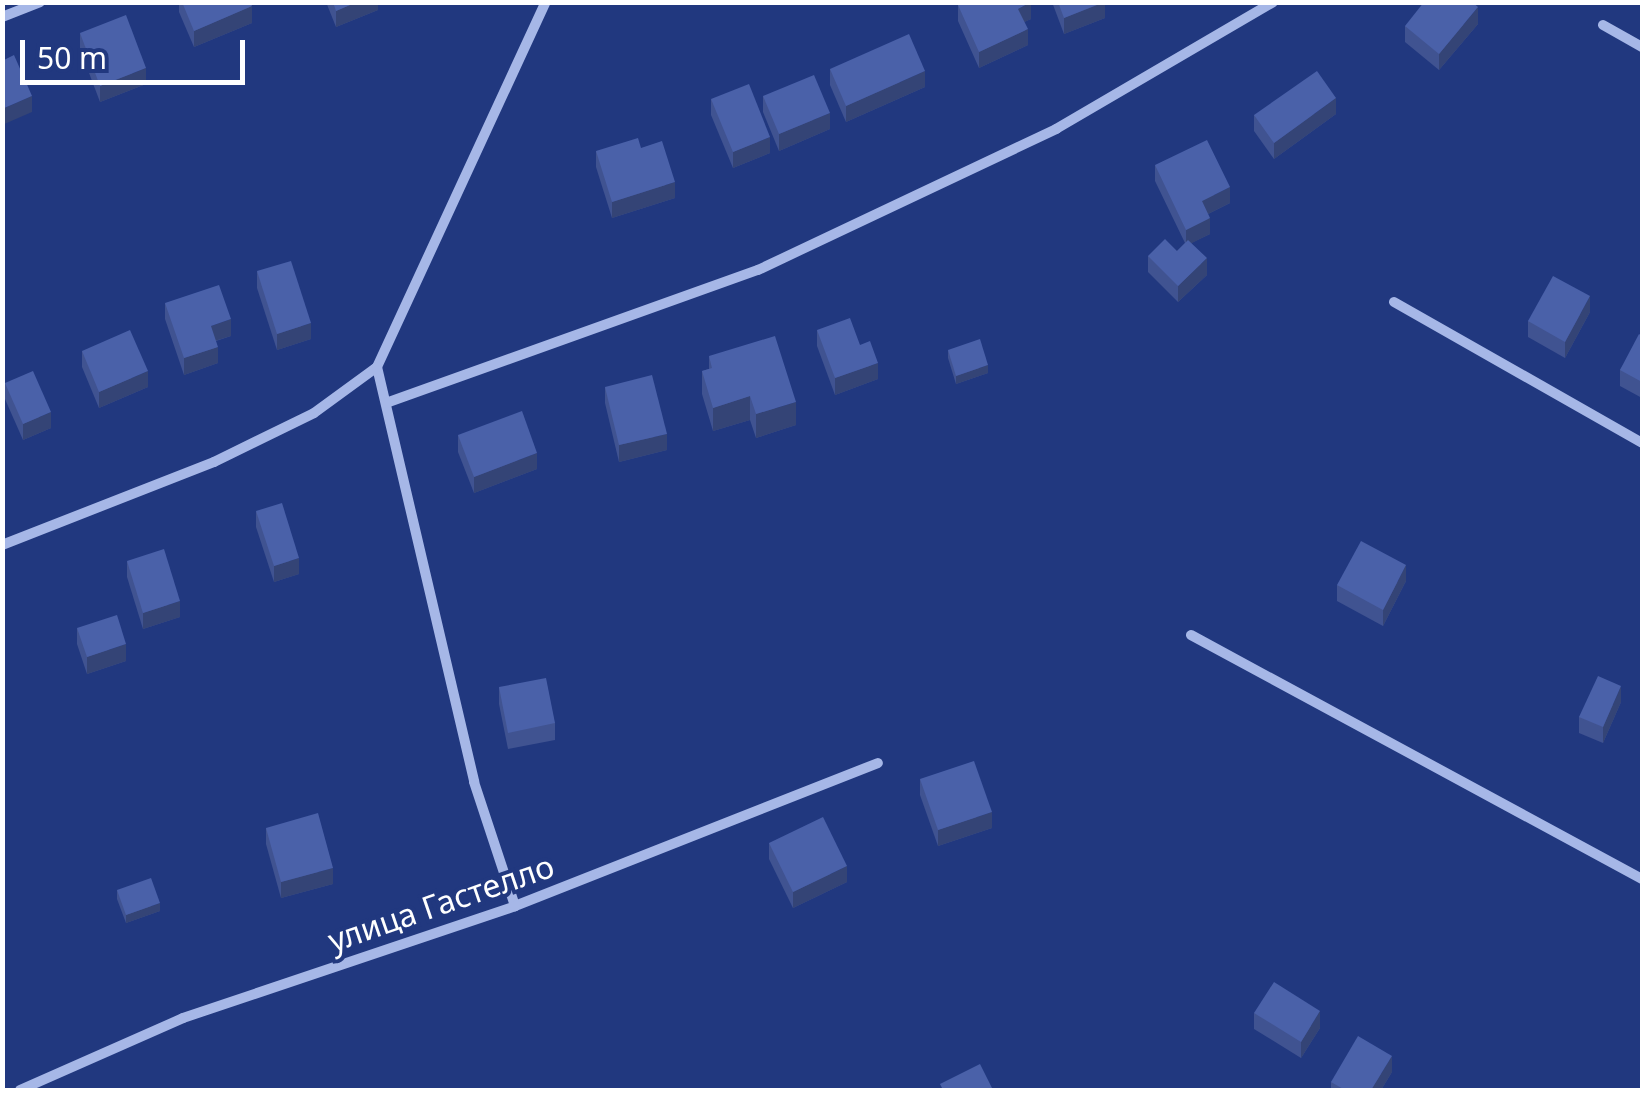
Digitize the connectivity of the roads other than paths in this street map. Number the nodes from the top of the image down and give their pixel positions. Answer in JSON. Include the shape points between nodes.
{"nodes":[{"id":1,"x":40,"y":2,"type":"edge"},
{"id":2,"x":546,"y":2,"type":"edge"},
{"id":3,"x":1273,"y":2,"type":"edge"},
{"id":4,"x":2,"y":16,"type":"edge"},
{"id":5,"x":1603,"y":24,"type":"dead end"},
{"id":6,"x":1642,"y":47,"type":"edge"},
{"id":7,"x":1394,"y":302,"type":"dead end"},
{"id":8,"x":377,"y":368,"type":"junction"},
{"id":9,"x":386,"y":402,"type":"junction"},
{"id":10,"x":1642,"y":443,"type":"edge"},
{"id":11,"x":2,"y":545,"type":"edge"},
{"id":12,"x":1191,"y":635,"type":"dead end"},
{"id":13,"x":878,"y":763,"type":"dead end"},
{"id":14,"x":1642,"y":879,"type":"edge"},
{"id":15,"x":515,"y":906,"type":"junction"},
{"id":16,"x":20,"y":1090,"type":"edge"}],
"edges":[{"from":1,"to":4,"type":"street"},
{"from":2,"to":8,"type":"street"},
{"from":3,"to":9,"type":"street","via":[[1056,129],[758,270]]},
{"from":5,"to":6,"type":"street"},
{"from":7,"to":10,"type":"street"},
{"from":8,"to":9,"type":"street"},
{"from":8,"to":11,"type":"street","via":[[314,414],[214,462]]},
{"from":9,"to":15,"type":"street","via":[[474,782]]},
{"from":12,"to":14,"type":"street"},
{"from":13,"to":15,"type":"street","name":"улица Гастелло"},
{"from":15,"to":16,"type":"street","name":"улица Гастелло","via":[[183,1018]]}]}
